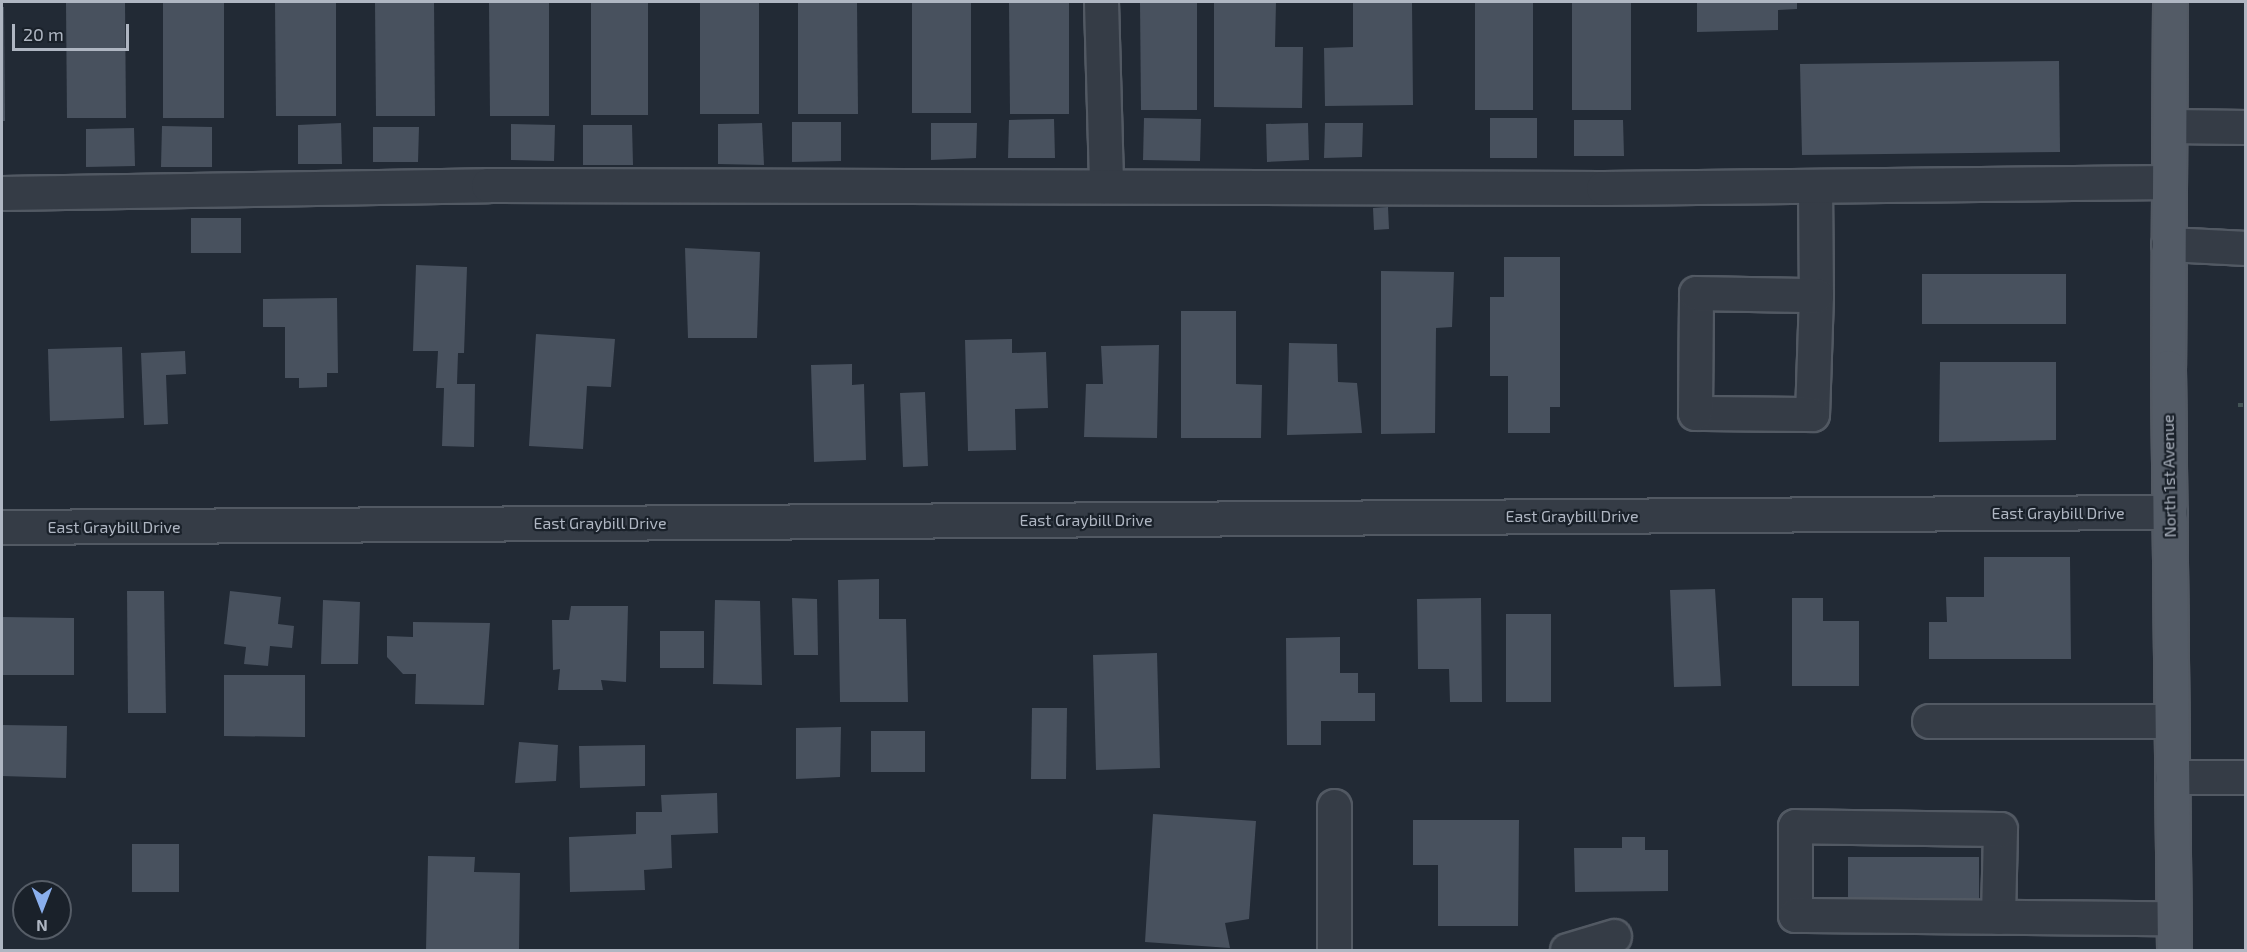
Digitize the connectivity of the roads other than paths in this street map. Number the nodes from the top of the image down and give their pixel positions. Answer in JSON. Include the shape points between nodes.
{"nodes":[{"id":1,"x":1101,"y":2,"type":"edge"},
{"id":2,"x":2170,"y":2,"type":"edge"},
{"id":3,"x":2169,"y":126,"type":"junction"},
{"id":4,"x":2246,"y":127,"type":"edge"},
{"id":5,"x":2169,"y":182,"type":"junction"},
{"id":6,"x":1106,"y":186,"type":"junction"},
{"id":7,"x":1815,"y":186,"type":"junction"},
{"id":8,"x":2,"y":193,"type":"edge"},
{"id":9,"x":2168,"y":244,"type":"junction"},
{"id":10,"x":2246,"y":248,"type":"edge"},
{"id":11,"x":1816,"y":295,"type":"junction"},
{"id":12,"x":2170,"y":512,"type":"junction"},
{"id":13,"x":2,"y":528,"type":"edge"},
{"id":14,"x":2171,"y":720,"type":"junction"},
{"id":15,"x":1929,"y":721,"type":"dead end"},
{"id":16,"x":2172,"y":777,"type":"junction"},
{"id":17,"x":2246,"y":777,"type":"edge"},
{"id":18,"x":1334,"y":806,"type":"dead end"},
{"id":19,"x":1998,"y":917,"type":"junction"},
{"id":20,"x":2173,"y":918,"type":"junction"},
{"id":21,"x":1614,"y":936,"type":"dead end"},
{"id":22,"x":1334,"y":951,"type":"edge"},
{"id":23,"x":1567,"y":951,"type":"edge"},
{"id":24,"x":2174,"y":951,"type":"edge"}],
"edges":[{"from":1,"to":6,"type":"street"},
{"from":2,"to":3,"type":"main road","name":"North 1st Avenue"},
{"from":3,"to":4,"type":"street"},
{"from":3,"to":5,"type":"main road","name":"North 1st Avenue"},
{"from":5,"to":7,"type":"street"},
{"from":5,"to":9,"type":"main road","name":"North 1st Avenue"},
{"from":6,"to":7,"type":"street"},
{"from":6,"to":8,"type":"street","via":[[488,185]]},
{"from":7,"to":11,"type":"street"},
{"from":9,"to":10,"type":"street"},
{"from":9,"to":12,"type":"main road","name":"North 1st Avenue"},
{"from":11,"to":11,"type":"street","via":[[1812,414],[1695,413],[1696,293]]},
{"from":12,"to":13,"type":"street","name":"East Graybill Drive"},
{"from":12,"to":14,"type":"main road","name":"North 1st Avenue"},
{"from":14,"to":15,"type":"street"},
{"from":14,"to":16,"type":"main road","name":"North 1st Avenue"},
{"from":16,"to":17,"type":"street"},
{"from":16,"to":20,"type":"main road","name":"North 1st Avenue"},
{"from":18,"to":22,"type":"street"},
{"from":19,"to":19,"type":"street","via":[[1795,915],[1795,826],[2000,829]]},
{"from":19,"to":20,"type":"street"},
{"from":20,"to":24,"type":"main road","name":"North 1st Avenue"},
{"from":21,"to":23,"type":"street"}]}
